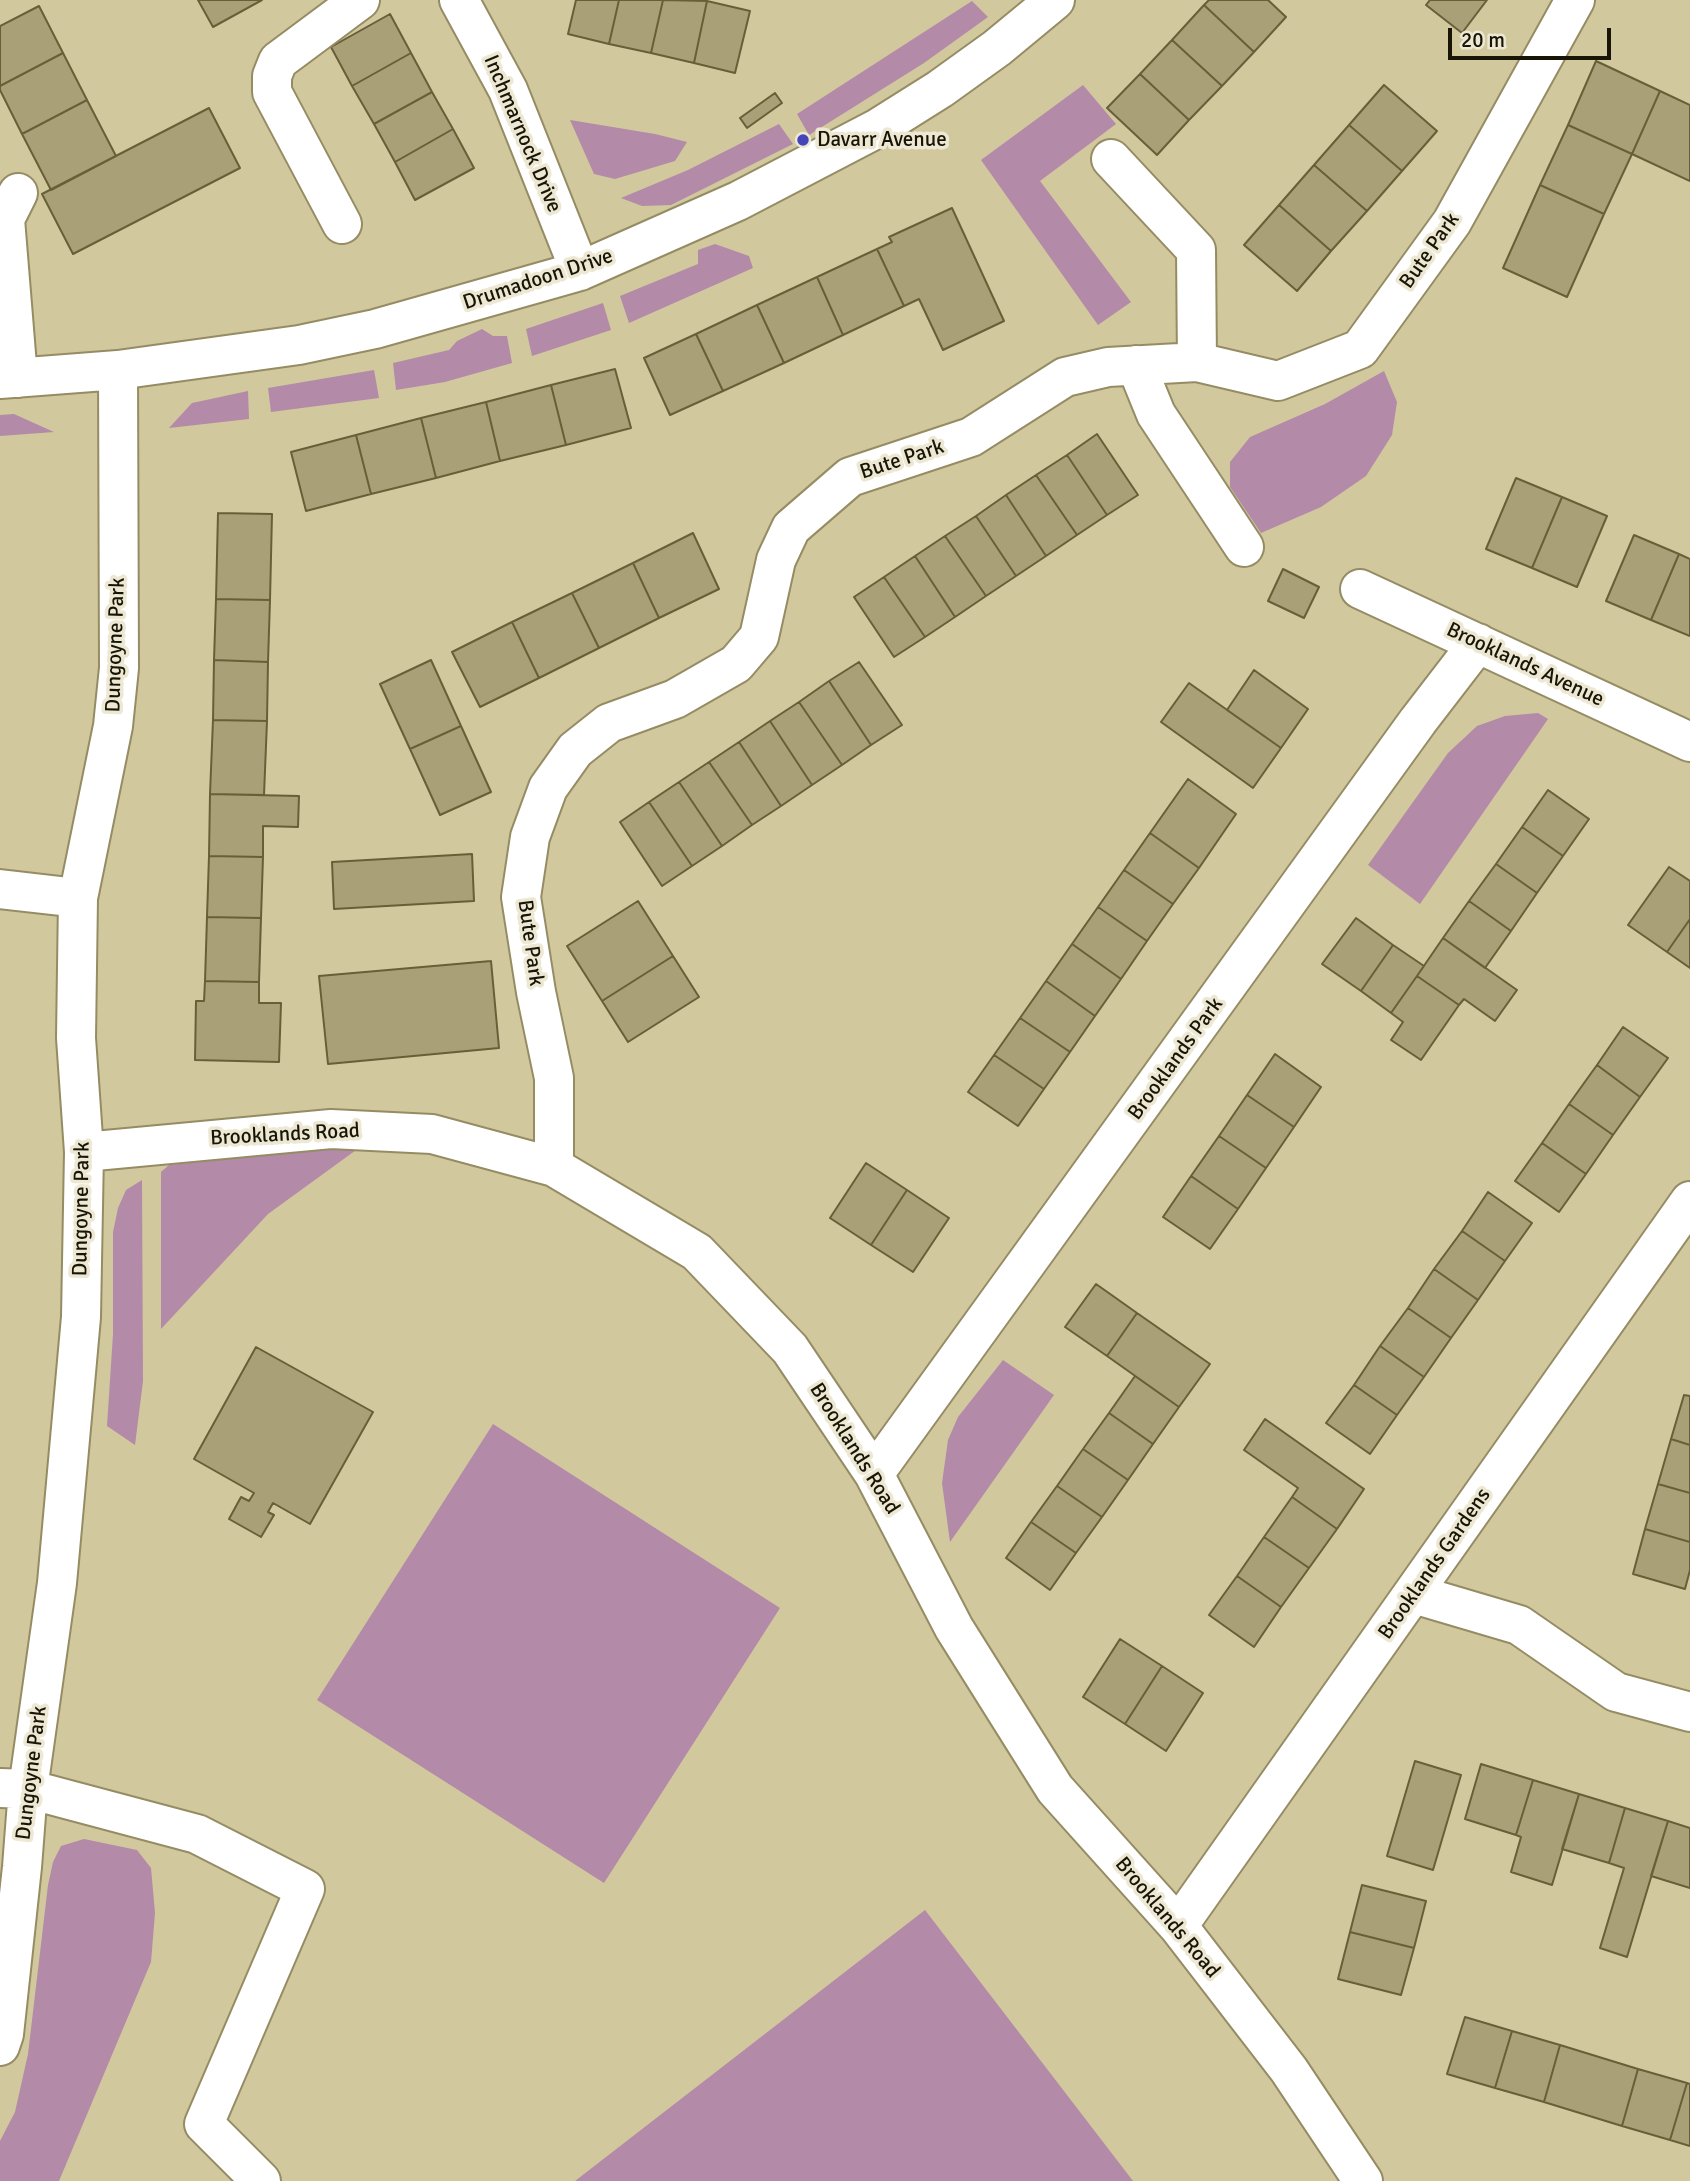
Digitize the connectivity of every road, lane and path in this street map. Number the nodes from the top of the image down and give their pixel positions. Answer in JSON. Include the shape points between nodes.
{"nodes":[{"id":1,"x":360,"y":0,"type":"edge"},
{"id":2,"x":459,"y":0,"type":"edge"},
{"id":3,"x":1055,"y":0,"type":"edge"},
{"id":4,"x":1575,"y":0,"type":"edge"},
{"id":5,"x":1111,"y":159,"type":"dead end"},
{"id":6,"x":18,"y":193,"type":"dead end"},
{"id":7,"x":342,"y":224,"type":"dead end"},
{"id":8,"x":580,"y":271,"type":"junction"},
{"id":9,"x":1197,"y":362,"type":"junction"},
{"id":10,"x":1136,"y":365,"type":"junction"},
{"id":11,"x":118,"y":370,"type":"junction"},
{"id":12,"x":9,"y":378,"type":"edge"},
{"id":13,"x":1244,"y":547,"type":"dead end"},
{"id":14,"x":1360,"y":589,"type":"dead end"},
{"id":15,"x":1478,"y":643,"type":"junction"},
{"id":16,"x":1690,"y":742,"type":"edge"},
{"id":17,"x":0,"y":889,"type":"edge"},
{"id":18,"x":78,"y":898,"type":"junction"},
{"id":19,"x":84,"y":1152,"type":"junction"},
{"id":20,"x":554,"y":1167,"type":"junction"},
{"id":21,"x":1690,"y":1201,"type":"edge"},
{"id":22,"x":874,"y":1474,"type":"junction"},
{"id":23,"x":1414,"y":1594,"type":"junction"},
{"id":24,"x":1690,"y":1712,"type":"edge"},
{"id":25,"x":14,"y":1789,"type":"edge"},
{"id":26,"x":1178,"y":1926,"type":"junction"},
{"id":27,"x":0,"y":2046,"type":"edge"},
{"id":28,"x":261,"y":2181,"type":"edge"},
{"id":29,"x":1363,"y":2181,"type":"edge"}],
"edges":[{"from":1,"to":7,"type":"street","via":[[278,61],[272,76],[272,92]]},
{"from":2,"to":8,"type":"street","name":"Inchmarnock Drive","via":[[508,90]]},
{"from":3,"to":8,"type":"street","name":"Drumadoon Drive","via":[[940,89],[878,128],[738,201]]},
{"from":4,"to":9,"type":"street","name":"Bute Park","via":[[1452,222],[1360,349],[1278,381]]},
{"from":5,"to":9,"type":"street","via":[[1196,250]]},
{"from":6,"to":12,"type":"street","via":[[5,219]]},
{"from":8,"to":11,"type":"street","name":"Drumadoon Drive","via":[[375,329],[299,345]]},
{"from":9,"to":10,"type":"street","name":"Bute Park"},
{"from":10,"to":13,"type":"street","via":[[1156,414]]},
{"from":10,"to":20,"type":"street","name":"Bute Park","via":[[1065,377],[971,437],[850,477],[792,528],[776,560],[759,637],[736,664],[675,699],[609,723],[575,750],[548,788],[530,837],[521,897],[554,1078]]},
{"from":11,"to":12,"type":"street","name":"Drumadoon Drive"},
{"from":11,"to":18,"type":"street","name":"Dungoyne Park","via":[[119,668],[113,726]]},
{"from":14,"to":15,"type":"street","name":"Brooklands Avenue"},
{"from":15,"to":16,"type":"street","name":"Brooklands Avenue"},
{"from":15,"to":22,"type":"street","name":"Brooklands Park"},
{"from":17,"to":18,"type":"street"},
{"from":18,"to":19,"type":"street","name":"Dungoyne Park","via":[[76,1038]]},
{"from":19,"to":20,"type":"street","name":"Brooklands Road","via":[[331,1129],[432,1134]]},
{"from":19,"to":25,"type":"street","name":"Dungoyne Park","via":[[81,1317],[57,1583]]},
{"from":20,"to":22,"type":"street","name":"Brooklands Road","via":[[697,1252],[790,1349]]},
{"from":21,"to":23,"type":"street","name":"Brooklands Gardens"},
{"from":22,"to":26,"type":"street","name":"Brooklands Road","via":[[954,1628],[1055,1790]]},
{"from":23,"to":24,"type":"street","via":[[1519,1625],[1616,1692]]},
{"from":23,"to":26,"type":"street","name":"Brooklands Gardens"},
{"from":25,"to":27,"type":"street","name":"Dungoyne Park","via":[[22,1867]]},
{"from":25,"to":28,"type":"street","via":[[197,1835],[305,1889],[204,2124]]},
{"from":26,"to":29,"type":"street","name":"Brooklands Road","via":[[1289,2070]]}]}
